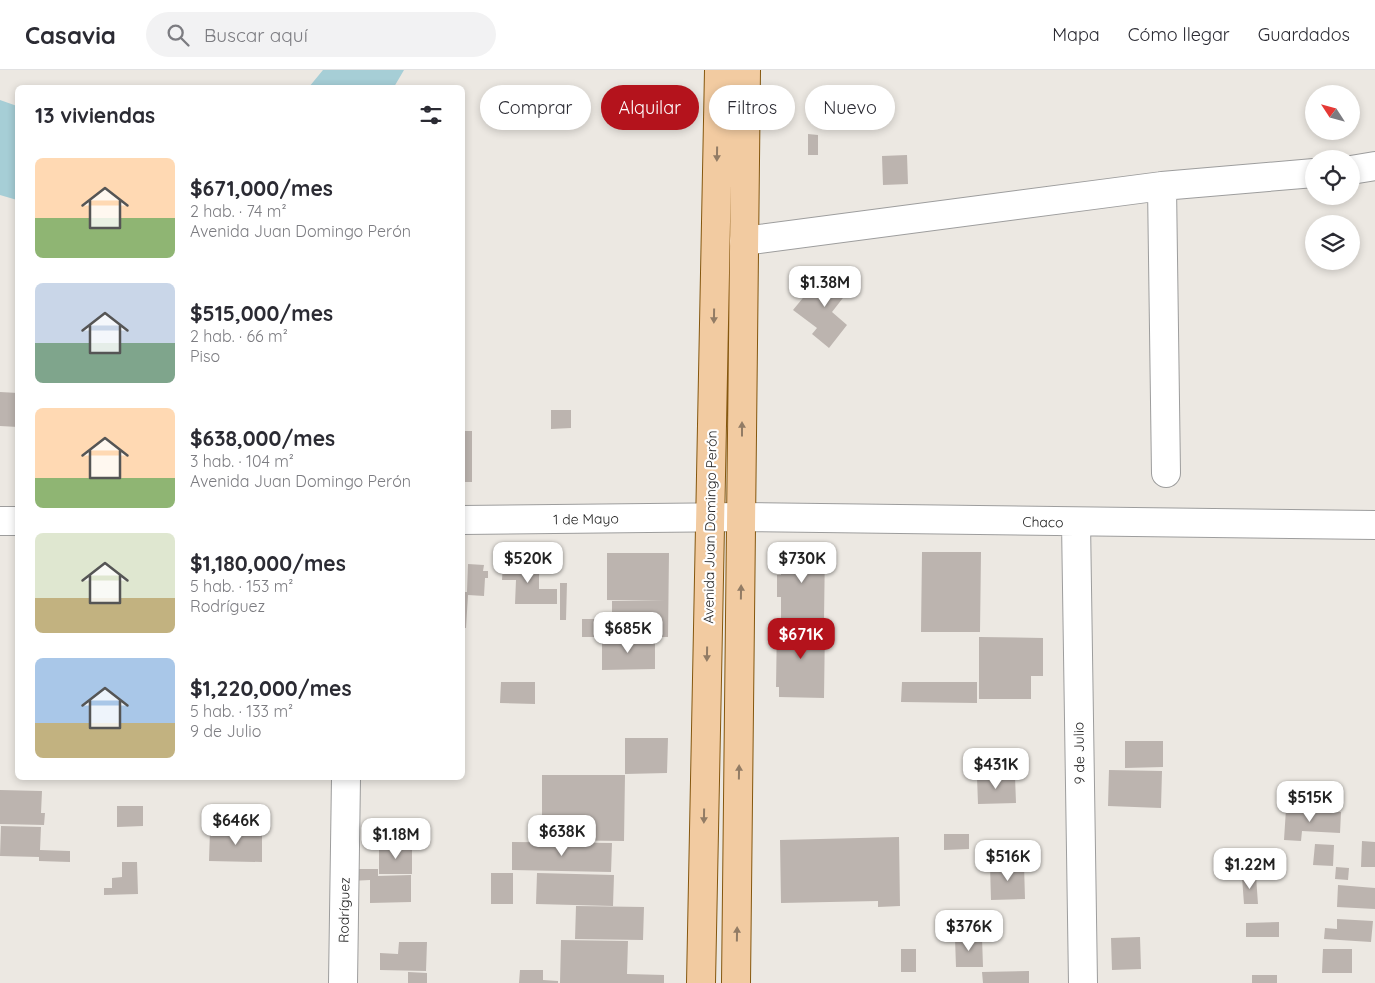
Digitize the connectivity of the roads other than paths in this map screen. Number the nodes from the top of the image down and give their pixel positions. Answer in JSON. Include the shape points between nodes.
{"nodes":[{"id":1,"x":719,"y":70,"type":"edge"},
{"id":2,"x":746,"y":70,"type":"edge"},
{"id":3,"x":1375,"y":166,"type":"edge"},
{"id":4,"x":1360,"y":168,"type":"edge"},
{"id":5,"x":1305,"y":174,"type":"edge"},
{"id":6,"x":1162,"y":186,"type":"junction"},
{"id":7,"x":744,"y":241,"type":"junction"},
{"id":8,"x":1166,"y":474,"type":"dead end"},
{"id":9,"x":742,"y":517,"type":"junction"},
{"id":10,"x":710,"y":518,"type":"junction"},
{"id":11,"x":465,"y":520,"type":"edge"},
{"id":12,"x":0,"y":521,"type":"edge"},
{"id":13,"x":15,"y":521,"type":"edge"},
{"id":14,"x":1076,"y":522,"type":"junction"},
{"id":15,"x":1375,"y":525,"type":"edge"},
{"id":16,"x":346,"y":780,"type":"edge"},
{"id":17,"x":343,"y":983,"type":"edge"},
{"id":18,"x":700,"y":983,"type":"edge"},
{"id":19,"x":736,"y":983,"type":"edge"},
{"id":20,"x":1083,"y":983,"type":"edge"}],
"edges":[{"from":1,"to":10,"type":"main road","name":"Avenida Juan Domingo Perón","one_way":true},
{"from":2,"to":7,"type":"main road"},
{"from":3,"to":4,"type":"street"},
{"from":5,"to":6,"type":"street"},
{"from":6,"to":7,"type":"street"},
{"from":6,"to":8,"type":"street"},
{"from":9,"to":7,"type":"main road","one_way":true},
{"from":9,"to":10,"type":"street","name":"Chaco"},
{"from":9,"to":14,"type":"street","name":"Chaco"},
{"from":19,"to":9,"type":"main road","one_way":true},
{"from":10,"to":11,"type":"street","name":"1 de Mayo"},
{"from":10,"to":18,"type":"main road","name":"Avenida Juan Domingo Perón","one_way":true},
{"from":12,"to":13,"type":"street"},
{"from":14,"to":15,"type":"street","name":"Chaco"},
{"from":14,"to":20,"type":"street","name":"9 de Julio"},
{"from":16,"to":17,"type":"street","name":"Rodríguez"}]}
